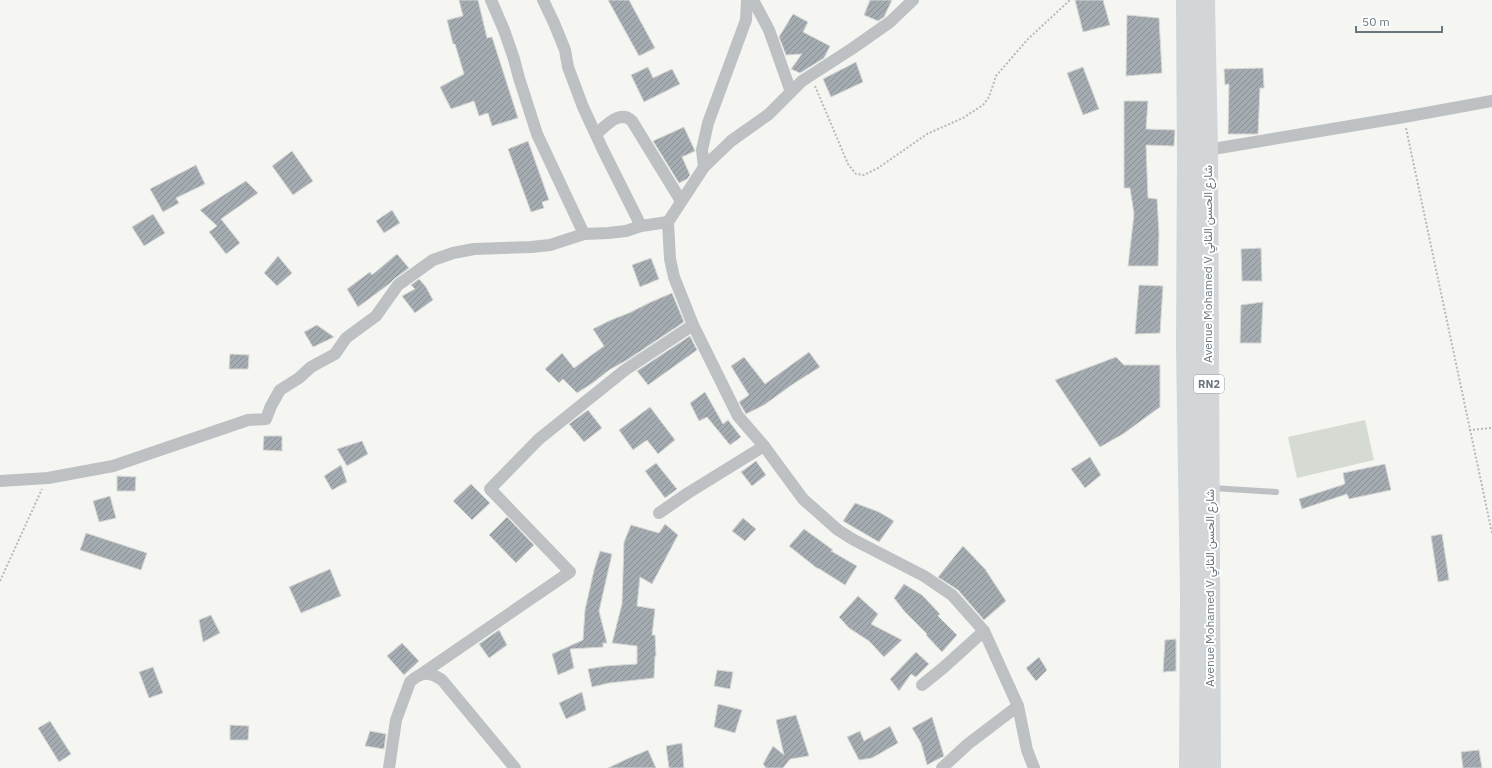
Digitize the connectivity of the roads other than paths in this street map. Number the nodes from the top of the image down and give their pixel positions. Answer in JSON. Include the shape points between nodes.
{"nodes":[{"id":1,"x":491,"y":0,"type":"edge"},
{"id":2,"x":543,"y":0,"type":"edge"},
{"id":3,"x":747,"y":0,"type":"edge"},
{"id":4,"x":753,"y":0,"type":"edge"},
{"id":5,"x":913,"y":0,"type":"edge"},
{"id":6,"x":1186,"y":0,"type":"edge"},
{"id":7,"x":1204,"y":0,"type":"edge"},
{"id":8,"x":791,"y":92,"type":"junction"},
{"id":9,"x":1492,"y":100,"type":"edge"},
{"id":10,"x":596,"y":134,"type":"junction"},
{"id":11,"x":1207,"y":150,"type":"junction"},
{"id":12,"x":704,"y":167,"type":"junction"},
{"id":13,"x":681,"y":201,"type":"junction"},
{"id":14,"x":668,"y":222,"type":"junction"},
{"id":15,"x":641,"y":226,"type":"junction"},
{"id":16,"x":584,"y":234,"type":"junction"},
{"id":17,"x":693,"y":325,"type":"junction"},
{"id":18,"x":764,"y":446,"type":"junction"},
{"id":19,"x":0,"y":481,"type":"edge"},
{"id":20,"x":1209,"y":488,"type":"junction"},
{"id":21,"x":1276,"y":492,"type":"dead end"},
{"id":22,"x":659,"y":513,"type":"dead end"},
{"id":23,"x":984,"y":631,"type":"junction"},
{"id":24,"x":420,"y":675,"type":"junction"},
{"id":25,"x":922,"y":685,"type":"dead end"},
{"id":26,"x":1018,"y":706,"type":"junction"},
{"id":27,"x":389,"y":768,"type":"edge"},
{"id":28,"x":515,"y":768,"type":"edge"},
{"id":29,"x":942,"y":768,"type":"edge"},
{"id":30,"x":1034,"y":768,"type":"edge"},
{"id":31,"x":1190,"y":768,"type":"edge"},
{"id":32,"x":1210,"y":768,"type":"edge"}],
"edges":[{"from":1,"to":16,"type":"street","via":[[514,59],[536,134]]},
{"from":2,"to":10,"type":"street","via":[[565,50],[568,67]]},
{"from":3,"to":12,"type":"street","via":[[746,20],[708,123],[702,150]]},
{"from":4,"to":8,"type":"street","via":[[769,30]]},
{"from":5,"to":8,"type":"street","via":[[890,22],[810,75]]},
{"from":6,"to":31,"type":"highway","name":"Avenue Mohamed V شارع الحسن الثاني","number":"RN2"},
{"from":7,"to":11,"type":"highway","name":"Avenue Mohamed V شارع الحسن الثاني","number":"RN2"},
{"from":8,"to":12,"type":"street","via":[[769,114],[730,141]]},
{"from":9,"to":11,"type":"street"},
{"from":10,"to":13,"type":"street","via":[[617,118],[628,117]]},
{"from":10,"to":15,"type":"street"},
{"from":11,"to":20,"type":"highway","name":"Avenue Mohamed V شارع الحسن الثاني","number":"RN2"},
{"from":12,"to":13,"type":"street"},
{"from":13,"to":14,"type":"street"},
{"from":14,"to":15,"type":"street"},
{"from":14,"to":17,"type":"street","via":[[670,259],[674,277]]},
{"from":15,"to":16,"type":"street","via":[[626,231]]},
{"from":16,"to":19,"type":"street","via":[[550,244],[474,249],[433,260],[398,285],[376,316],[346,338],[335,354],[311,367],[280,390],[266,419],[248,420],[114,466],[48,478]]},
{"from":17,"to":18,"type":"street","via":[[738,416]]},
{"from":17,"to":24,"type":"street","via":[[625,370],[539,438],[490,489],[570,572]]},
{"from":18,"to":22,"type":"street"},
{"from":18,"to":23,"type":"street","via":[[802,499],[838,530],[924,576],[952,595]]},
{"from":20,"to":21,"type":"lane"},
{"from":20,"to":32,"type":"highway","name":"Avenue Mohamed V شارع الحسن الثاني","number":"RN2"},
{"from":23,"to":25,"type":"street"},
{"from":23,"to":26,"type":"street"},
{"from":24,"to":27,"type":"street","via":[[410,682],[396,720]]},
{"from":24,"to":28,"type":"street","via":[[427,673],[442,680]]},
{"from":26,"to":29,"type":"street","via":[[968,744]]},
{"from":26,"to":30,"type":"street","via":[[1027,750]]}]}
